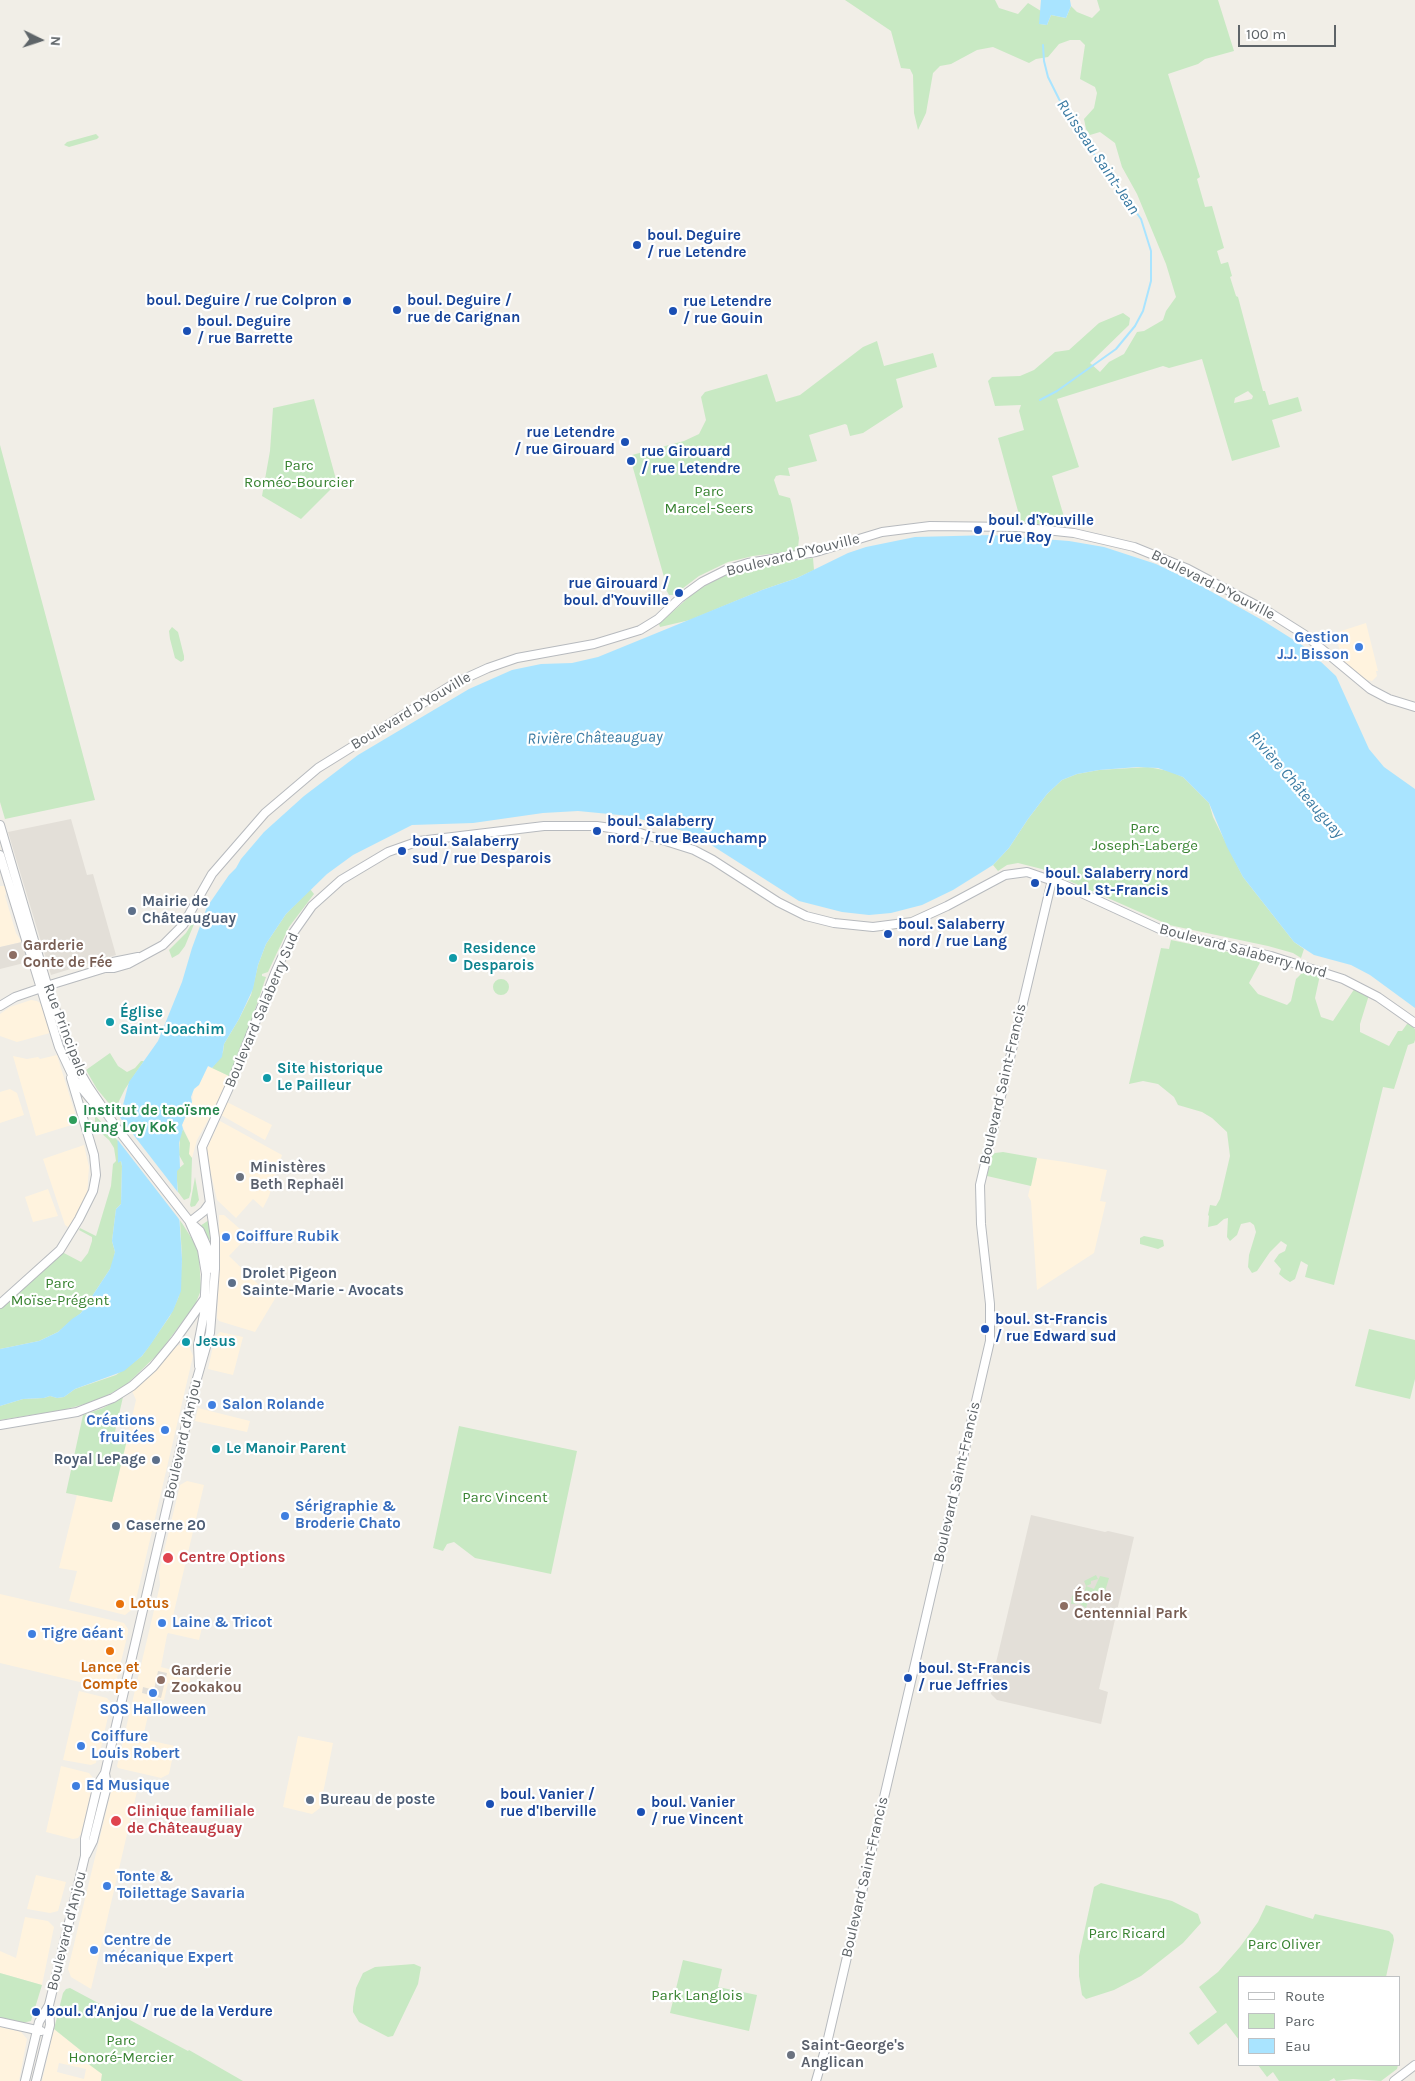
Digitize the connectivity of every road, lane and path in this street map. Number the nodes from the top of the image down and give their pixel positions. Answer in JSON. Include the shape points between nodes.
{"nodes":[{"id":1,"x":1415,"y":707,"type":"edge"},
{"id":2,"x":0,"y":825,"type":"edge"},
{"id":3,"x":504,"y":830,"type":"joint"},
{"id":4,"x":0,"y":855,"type":"edge"},
{"id":5,"x":1052,"y":880,"type":"junction"},
{"id":6,"x":42,"y":986,"type":"junction"},
{"id":7,"x":0,"y":1005,"type":"edge"},
{"id":8,"x":1415,"y":1023,"type":"edge"},
{"id":9,"x":68,"y":1069,"type":"junction"},
{"id":10,"x":116,"y":1127,"type":"junction"},
{"id":11,"x":209,"y":1204,"type":"junction"},
{"id":12,"x":190,"y":1222,"type":"junction"},
{"id":13,"x":214,"y":1281,"type":"junction"},
{"id":14,"x":205,"y":1298,"type":"junction"},
{"id":15,"x":0,"y":1304,"type":"edge"},
{"id":16,"x":206,"y":1324,"type":"junction"},
{"id":17,"x":186,"y":1325,"type":"junction"},
{"id":18,"x":0,"y":1425,"type":"edge"},
{"id":19,"x":49,"y":2005,"type":"junction"},
{"id":20,"x":0,"y":2022,"type":"edge"},
{"id":21,"x":37,"y":2030,"type":"junction"},
{"id":22,"x":48,"y":2033,"type":"junction"},
{"id":23,"x":1415,"y":2065,"type":"edge"},
{"id":24,"x":25,"y":2081,"type":"edge"},
{"id":25,"x":36,"y":2081,"type":"edge"},
{"id":26,"x":816,"y":2081,"type":"edge"},
{"id":27,"x":1394,"y":2081,"type":"edge"}],
"edges":[{"from":1,"to":6,"type":"street","name":"Boulevard D'Youville","via":[[1370,689],[1305,635],[1274,615],[1183,566],[1134,547],[1074,532],[1018,527],[930,526],[887,531],[816,552],[748,563],[726,570],[702,582],[658,619],[631,633],[594,644],[512,659],[449,686],[333,758],[259,819],[212,874],[183,925],[156,950]]},
{"from":2,"to":6,"type":"street","name":"Rue Principale"},
{"from":3,"to":5,"type":"street","name":"Boulevard Salaberry Nord","via":[[580,825],[642,833],[699,852],[799,914],[858,926],[912,922],[1009,874],[1027,872]]},
{"from":3,"to":11,"type":"street","name":"Boulevard Salaberry Sud","via":[[428,840],[393,850],[347,875],[307,912],[288,943],[230,1087],[203,1144]]},
{"from":4,"to":6,"type":"street","name":"Rue Principale"},
{"from":5,"to":8,"type":"street","name":"Boulevard Salaberry Nord","via":[[1164,931],[1271,956],[1344,979],[1378,997]]},
{"from":5,"to":26,"type":"street","name":"Boulevard Saint-Francis","via":[[980,1186],[990,1341]]},
{"from":6,"to":7,"type":"street","name":"Boulevard D'Youville"},
{"from":6,"to":9,"type":"street","name":"Rue Principale"},
{"from":6,"to":10,"type":"street","name":"Rue Principale","via":[[77,1067]]},
{"from":9,"to":10,"type":"street","name":"Rue Principale"},
{"from":9,"to":15,"type":"street","name":"Rue Principale","via":[[92,1147],[96,1171],[93,1191],[58,1252]]},
{"from":10,"to":12,"type":"street"},
{"from":11,"to":12,"type":"street"},
{"from":11,"to":13,"type":"street","name":"Boulevard Salaberry Sud","via":[[213,1217]]},
{"from":12,"to":13,"type":"street","name":"Boulevard Salaberry Sud","via":[[199,1230],[206,1245]]},
{"from":12,"to":14,"type":"street","via":[[203,1254]]},
{"from":13,"to":16,"type":"street","name":"Boulevard Salaberry Sud"},
{"from":14,"to":16,"type":"street"},
{"from":14,"to":17,"type":"street"},
{"from":16,"to":17,"type":"street"},
{"from":16,"to":19,"type":"street","name":"Boulevard d'Anjou","via":[[207,1347],[199,1369],[105,1773],[93,1803],[85,1839],[85,1856]]},
{"from":17,"to":18,"type":"street","via":[[145,1374],[114,1398],[77,1412]]},
{"from":19,"to":21,"type":"street","name":"Boulevard d'Anjou"},
{"from":19,"to":22,"type":"street","name":"Boulevard d'Anjou"},
{"from":20,"to":21,"type":"street"},
{"from":21,"to":22,"type":"street"},
{"from":21,"to":24,"type":"street","name":"Boulevard d'Anjou"},
{"from":22,"to":25,"type":"street","name":"Boulevard d'Anjou"},
{"from":23,"to":27,"type":"street"}]}
